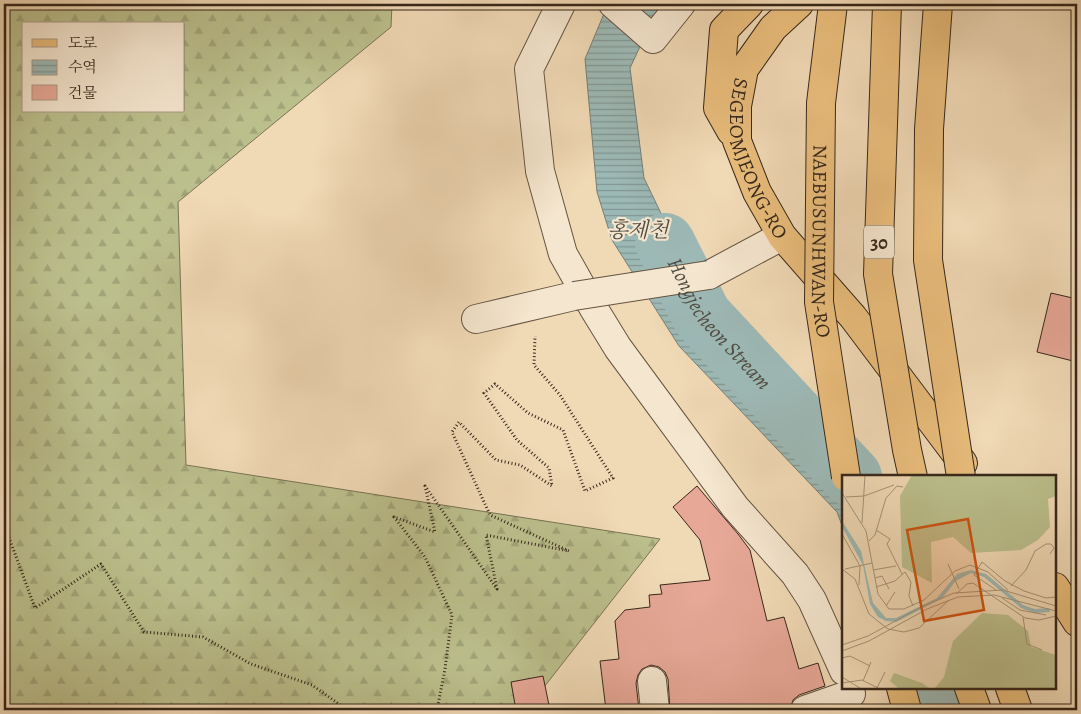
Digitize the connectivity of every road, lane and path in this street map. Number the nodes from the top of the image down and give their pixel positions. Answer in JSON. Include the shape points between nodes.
{"nodes":[{"id":1,"x":560,"y":4,"type":"edge"},
{"id":2,"x":613,"y":4,"type":"edge"},
{"id":3,"x":681,"y":4,"type":"edge"},
{"id":4,"x":749,"y":4,"type":"edge"},
{"id":5,"x":799,"y":4,"type":"edge"},
{"id":6,"x":833,"y":4,"type":"edge"},
{"id":7,"x":887,"y":4,"type":"edge"},
{"id":8,"x":938,"y":4,"type":"edge"},
{"id":9,"x":737,"y":141,"type":"junction"},
{"id":10,"x":782,"y":236,"type":"junction"},
{"id":11,"x":476,"y":319,"type":"dead end"},
{"id":12,"x":535,"y":327,"type":"dead end"},
{"id":13,"x":846,"y":475,"type":"edge"},
{"id":14,"x":913,"y":475,"type":"edge"},
{"id":15,"x":961,"y":475,"type":"edge"},
{"id":16,"x":972,"y":475,"type":"edge"},
{"id":17,"x":4,"y":524,"type":"edge"},
{"id":18,"x":1056,"y":590,"type":"edge"},
{"id":19,"x":1077,"y":622,"type":"edge"},
{"id":20,"x":842,"y":672,"type":"edge"},
{"id":21,"x":652,"y":681,"type":"dead end"},
{"id":22,"x":901,"y":689,"type":"edge"},
{"id":23,"x":969,"y":689,"type":"edge"},
{"id":24,"x":1010,"y":689,"type":"edge"},
{"id":25,"x":850,"y":691,"type":"edge"},
{"id":26,"x":354,"y":710,"type":"edge"},
{"id":27,"x":437,"y":710,"type":"edge"},
{"id":28,"x":655,"y":710,"type":"edge"},
{"id":29,"x":806,"y":710,"type":"edge"},
{"id":30,"x":907,"y":710,"type":"edge"},
{"id":31,"x":977,"y":710,"type":"edge"},
{"id":32,"x":1018,"y":710,"type":"edge"}],
"edges":[{"from":1,"to":20,"type":"street","via":[[528,69],[540,171],[564,254],[618,348],[735,507],[795,574],[812,600]]},
{"from":2,"to":3,"type":"street","via":[[653,39]]},
{"from":4,"to":9,"type":"main road","via":[[724,30],[718,108]]},
{"from":5,"to":9,"type":"main road","name":"SEGEOMJEONG-RO","via":[[773,28],[744,68],[737,106]]},
{"from":6,"to":13,"type":"main road","name":"NAEBUSUNHWAN-RO","bridge":true,"via":[[821,103],[819,302]]},
{"from":7,"to":14,"type":"main road","number":"30","bridge":true,"via":[[878,274]]},
{"from":8,"to":15,"type":"main road","bridge":true,"via":[[929,129],[928,260]]},
{"from":9,"to":10,"type":"main road","name":"SEGEOMJEONG-RO","via":[[757,192]]},
{"from":10,"to":11,"type":"street","bridge":true,"via":[[709,275],[574,296]]},
{"from":10,"to":16,"type":"main road","name":"SEGEOMJEONG-RO","via":[[853,317]]},
{"from":12,"to":27,"type":"path","via":[[534,365],[560,395],[613,478],[585,491],[563,430],[528,414],[496,384],[484,393],[517,440],[549,468],[552,486],[520,465],[496,460],[460,422],[452,432],[490,515],[570,551],[486,534],[496,589],[425,486],[435,532],[394,517],[425,557],[452,615]]},
{"from":17,"to":26,"type":"path","via":[[35,608],[100,564],[144,632],[203,637],[252,664],[312,685],[346,709]]},
{"from":18,"to":19,"type":"main road"},
{"from":21,"to":28,"type":"street"},
{"from":22,"to":30,"type":"main road"},
{"from":23,"to":31,"type":"main road"},
{"from":24,"to":32,"type":"main road"},
{"from":25,"to":29,"type":"street"}]}
